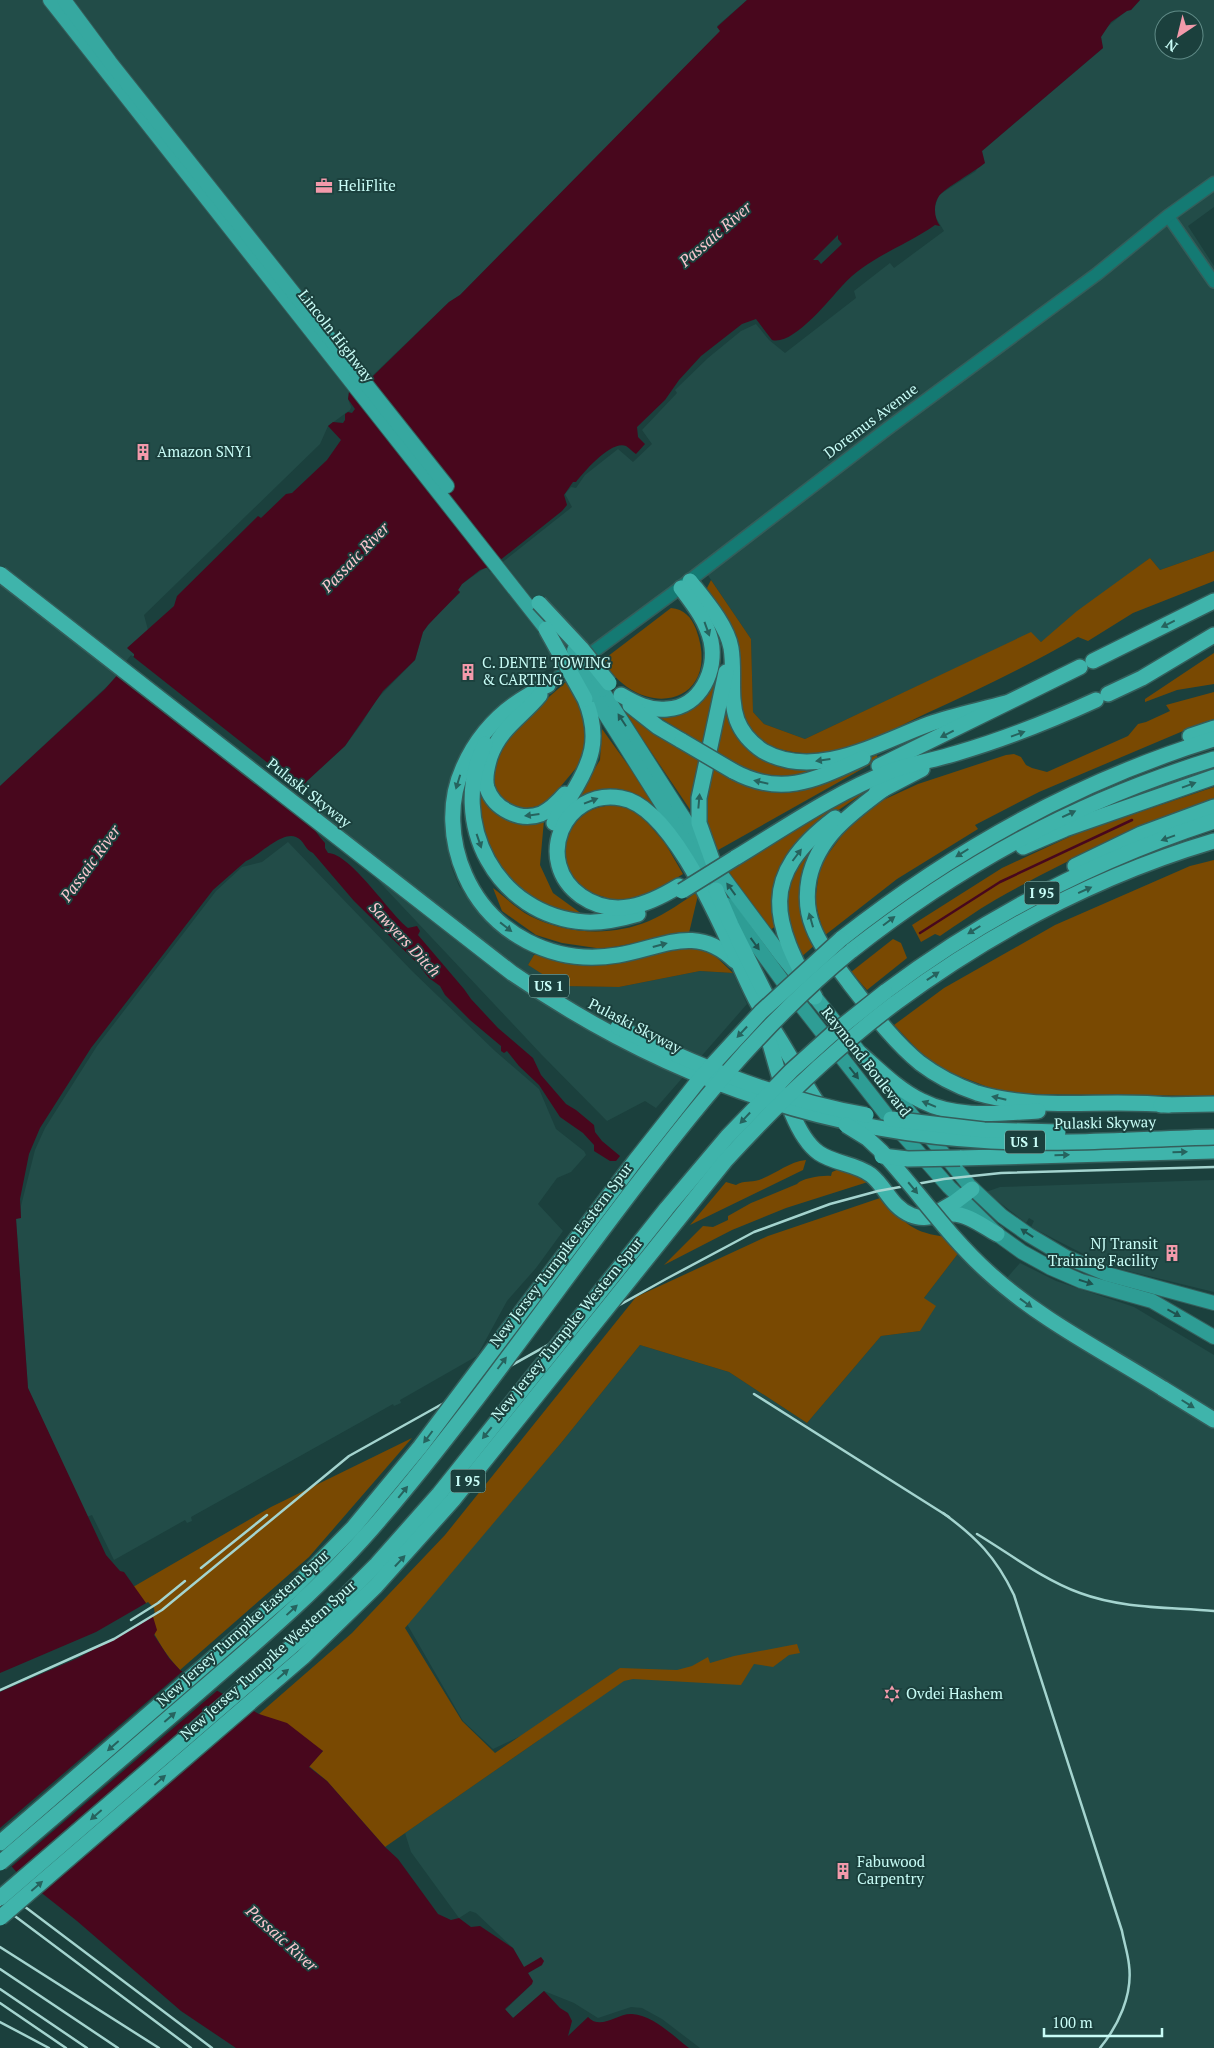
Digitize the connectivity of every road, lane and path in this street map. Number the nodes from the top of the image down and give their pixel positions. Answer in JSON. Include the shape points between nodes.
{"nodes":[{"id":1,"x":50,"y":0,"type":"edge"},
{"id":2,"x":64,"y":0,"type":"edge"},
{"id":3,"x":131,"y":96,"type":"junction"},
{"id":4,"x":1214,"y":183,"type":"edge"},
{"id":5,"x":1168,"y":216,"type":"junction"},
{"id":6,"x":1214,"y":282,"type":"edge"},
{"id":7,"x":0,"y":563,"type":"edge"},
{"id":8,"x":0,"y":574,"type":"edge"},
{"id":9,"x":685,"y":584,"type":"junction"},
{"id":10,"x":539,"y":603,"type":"joint"},
{"id":11,"x":1212,"y":603,"type":"edge"},
{"id":12,"x":546,"y":629,"type":"joint"},
{"id":13,"x":723,"y":630,"type":"junction"},
{"id":14,"x":1214,"y":635,"type":"edge"},
{"id":15,"x":548,"y":685,"type":"junction"},
{"id":16,"x":597,"y":692,"type":"junction"},
{"id":17,"x":621,"y":695,"type":"junction"},
{"id":18,"x":1006,"y":703,"type":"junction"},
{"id":19,"x":504,"y":713,"type":"junction"},
{"id":20,"x":1214,"y":728,"type":"edge"},
{"id":21,"x":903,"y":735,"type":"junction"},
{"id":22,"x":1214,"y":739,"type":"edge"},
{"id":23,"x":955,"y":754,"type":"junction"},
{"id":24,"x":1214,"y":759,"type":"edge"},
{"id":25,"x":582,"y":774,"type":"junction"},
{"id":26,"x":1113,"y":775,"type":"junction"},
{"id":27,"x":1214,"y":777,"type":"edge"},
{"id":28,"x":885,"y":788,"type":"junction"},
{"id":29,"x":1214,"y":807,"type":"edge"},
{"id":30,"x":1214,"y":821,"type":"edge"},
{"id":31,"x":1214,"y":841,"type":"edge"},
{"id":32,"x":1214,"y":850,"type":"edge"},
{"id":33,"x":733,"y":856,"type":"junction"},
{"id":34,"x":714,"y":865,"type":"junction"},
{"id":35,"x":1142,"y":866,"type":"junction"},
{"id":36,"x":964,"y":870,"type":"junction"},
{"id":37,"x":681,"y":889,"type":"junction"},
{"id":38,"x":716,"y":890,"type":"junction"},
{"id":39,"x":625,"y":918,"type":"junction"},
{"id":40,"x":993,"y":919,"type":"junction"},
{"id":41,"x":846,"y":945,"type":"junction"},
{"id":42,"x":740,"y":966,"type":"junction"},
{"id":43,"x":754,"y":996,"type":"junction"},
{"id":44,"x":815,"y":997,"type":"junction"},
{"id":45,"x":889,"y":998,"type":"junction"},
{"id":46,"x":861,"y":1054,"type":"junction"},
{"id":47,"x":1214,"y":1104,"type":"edge"},
{"id":48,"x":1169,"y":1105,"type":"junction"},
{"id":49,"x":835,"y":1121,"type":"junction"},
{"id":50,"x":1214,"y":1128,"type":"edge"},
{"id":51,"x":1214,"y":1137,"type":"edge"},
{"id":52,"x":1214,"y":1151,"type":"edge"},
{"id":53,"x":972,"y":1189,"type":"junction"},
{"id":54,"x":960,"y":1198,"type":"junction"},
{"id":55,"x":925,"y":1217,"type":"junction"},
{"id":56,"x":997,"y":1234,"type":"junction"},
{"id":57,"x":1214,"y":1303,"type":"edge"},
{"id":58,"x":1214,"y":1337,"type":"edge"},
{"id":59,"x":1214,"y":1420,"type":"edge"},
{"id":60,"x":0,"y":1843,"type":"edge"},
{"id":61,"x":0,"y":1863,"type":"edge"},
{"id":62,"x":0,"y":1898,"type":"edge"},
{"id":63,"x":0,"y":1918,"type":"edge"}],
"edges":[{"from":1,"to":3,"type":"highway","name":"Lincoln Highway"},
{"from":2,"to":3,"type":"highway","name":"Lincoln Highway"},
{"from":3,"to":10,"type":"highway","name":"Lincoln Highway"},
{"from":3,"to":12,"type":"highway","name":"Lincoln Highway"},
{"from":4,"to":5,"type":"main road","name":"Doremus Avenue"},
{"from":5,"to":6,"type":"street"},
{"from":5,"to":9,"type":"main road","name":"Doremus Avenue","via":[[1097,274],[880,434]]},
{"from":7,"to":50,"type":"highway","name":"Pulaski Skyway","number":"US 1","bridge":true,"via":[[504,955],[580,1006],[656,1046],[776,1092],[898,1121],[984,1130],[1077,1132]]},
{"from":8,"to":49,"type":"highway","name":"Pulaski Skyway","number":"US 1","bridge":true,"via":[[535,989],[609,1034],[686,1071]]},
{"from":9,"to":13,"type":"highway","via":[[716,616]]},
{"from":9,"to":15,"type":"main road","name":"Doremus Avenue"},
{"from":9,"to":17,"type":"highway","one_way":true,"via":[[711,640],[711,666],[706,683],[686,704],[668,710],[642,706]]},
{"from":10,"to":16,"type":"highway","bridge":true,"via":[[581,648]]},
{"from":11,"to":18,"type":"highway","one_way":true},
{"from":12,"to":16,"type":"highway","bridge":true},
{"from":21,"to":13,"type":"highway","one_way":true,"via":[[820,761],[793,760],[766,752],[747,738],[736,718],[731,646]]},
{"from":34,"to":13,"type":"highway","one_way":true,"via":[[698,811],[726,674]]},
{"from":23,"to":14,"type":"highway","one_way":true,"via":[[1030,730],[1102,697],[1142,678]]},
{"from":15,"to":19,"type":"highway","via":[[528,694]]},
{"from":25,"to":15,"type":"highway","one_way":true,"via":[[557,803],[536,815],[508,812],[487,788],[486,770],[495,744],[513,720]]},
{"from":16,"to":17,"type":"highway"},
{"from":16,"to":25,"type":"highway","via":[[591,758]]},
{"from":34,"to":16,"type":"highway","name":"Raymond Boulevard","one_way":true},
{"from":16,"to":38,"type":"highway","name":"Raymond Boulevard"},
{"from":21,"to":17,"type":"highway","one_way":true,"bridge":true,"via":[[882,749],[833,772],[798,784],[766,784],[733,771],[682,741],[650,721]]},
{"from":18,"to":21,"type":"highway","via":[[929,724]]},
{"from":18,"to":33,"type":"highway","one_way":true,"via":[[833,790]]},
{"from":19,"to":39,"type":"highway","one_way":true,"via":[[482,750],[473,779],[473,816],[478,839],[491,866],[517,894],[552,914],[593,922]]},
{"from":19,"to":42,"type":"highway","one_way":true,"via":[[483,733],[468,758],[456,789],[453,813],[460,863],[475,894],[492,916],[528,942],[562,954],[609,957],[691,940],[714,945]]},
{"from":20,"to":26,"type":"highway","via":[[1156,749]]},
{"from":22,"to":26,"type":"highway","name":"New Jersey Turnpike Eastern Spur"},
{"from":23,"to":28,"type":"highway"},
{"from":23,"to":33,"type":"highway","via":[[906,766],[861,784]]},
{"from":36,"to":24,"type":"highway","name":"New Jersey Turnpike Eastern Spur","one_way":true,"via":[[1035,830],[1107,797]]},
{"from":25,"to":39,"type":"highway","via":[[550,832],[549,857],[553,873],[564,893],[582,907]]},
{"from":26,"to":41,"type":"highway","name":"New Jersey Turnpike Eastern Spur","one_way":true,"via":[[1042,808],[971,848],[905,891]]},
{"from":36,"to":27,"type":"highway","one_way":true,"via":[[1004,857],[1065,829]]},
{"from":44,"to":28,"type":"highway","one_way":true,"via":[[796,963],[781,922],[779,899],[783,879],[796,855],[819,832],[858,802]]},
{"from":48,"to":28,"type":"highway","one_way":true,"via":[[1046,1104],[995,1097],[941,1077],[920,1063],[896,1040],[827,953],[812,925],[808,904],[811,872],[822,846],[843,821]]},
{"from":29,"to":40,"type":"highway","via":[[1141,834],[1029,889]]},
{"from":30,"to":40,"type":"highway","name":"New Jersey Turnpike Western Spur","number":"I 95","one_way":true,"via":[[1089,870]]},
{"from":31,"to":35,"type":"highway","name":"New Jersey Turnpike Western Spur","number":"I 95"},
{"from":32,"to":35,"type":"highway"},
{"from":33,"to":37,"type":"highway"},
{"from":44,"to":34,"type":"highway","name":"Raymond Boulevard","one_way":true},
{"from":45,"to":35,"type":"highway","name":"New Jersey Turnpike Western Spur","number":"I 95","one_way":true,"via":[[1011,928]]},
{"from":41,"to":36,"type":"highway","name":"New Jersey Turnpike Eastern Spur","one_way":true},
{"from":37,"to":39,"type":"highway","via":[[654,908]]},
{"from":37,"to":42,"type":"highway","one_way":true,"via":[[652,902],[613,908],[593,902],[575,891],[560,870],[557,848],[567,818],[578,808],[600,798],[631,800],[644,808],[668,834],[693,871]]},
{"from":38,"to":49,"type":"highway","via":[[731,925]]},
{"from":38,"to":54,"type":"main road","name":"Raymond Boulevard","one_way":true,"via":[[827,1040],[896,1127]]},
{"from":40,"to":45,"type":"highway","name":"New Jersey Turnpike Western Spur","number":"I 95","one_way":true,"via":[[932,958]]},
{"from":41,"to":60,"type":"highway","name":"New Jersey Turnpike Eastern Spur","one_way":true,"bridge":true,"via":[[768,1005],[703,1075],[420,1448],[353,1528],[260,1620]]},
{"from":61,"to":41,"type":"highway","name":"New Jersey Turnpike Eastern Spur","one_way":true,"bridge":true,"via":[[251,1647],[350,1553],[421,1470],[708,1093]]},
{"from":42,"to":43,"type":"highway"},
{"from":43,"to":49,"type":"highway","via":[[815,1099]]},
{"from":43,"to":55,"type":"highway","via":[[787,1100],[808,1143],[828,1159],[868,1173],[894,1204],[906,1213]]},
{"from":44,"to":46,"type":"highway","name":"Raymond Boulevard"},
{"from":45,"to":62,"type":"highway","name":"New Jersey Turnpike Western Spur","number":"I 95","one_way":true,"bridge":true,"via":[[798,1064],[727,1137],[438,1494],[350,1591],[273,1664]]},
{"from":63,"to":45,"type":"highway","name":"New Jersey Turnpike Western Spur","number":"I 95","one_way":true,"bridge":true,"via":[[303,1657],[362,1601],[453,1500],[725,1161],[766,1116]]},
{"from":48,"to":46,"type":"highway","one_way":true,"via":[[955,1112],[917,1099]]},
{"from":46,"to":53,"type":"main road","name":"Raymond Boulevard"},
{"from":47,"to":48,"type":"highway"},
{"from":49,"to":51,"type":"highway","name":"Pulaski Skyway","number":"US 1","bridge":true,"via":[[991,1141]]},
{"from":49,"to":52,"type":"highway","one_way":true,"bridge":true,"via":[[839,1130],[854,1142],[884,1156],[908,1160]]},
{"from":49,"to":59,"type":"highway","one_way":true,"bridge":true,"via":[[867,1138],[882,1152],[964,1248],[1002,1284],[1047,1317]]},
{"from":53,"to":54,"type":"highway"},
{"from":57,"to":53,"type":"main road","name":"Raymond Boulevard","one_way":true,"via":[[1090,1268],[1050,1248],[1002,1216]]},
{"from":54,"to":55,"type":"highway"},
{"from":54,"to":56,"type":"main road","name":"Raymond Boulevard"},
{"from":55,"to":56,"type":"highway","via":[[957,1214]]},
{"from":56,"to":58,"type":"main road","name":"Raymond Boulevard","one_way":true,"via":[[1051,1268],[1147,1299]]}]}
